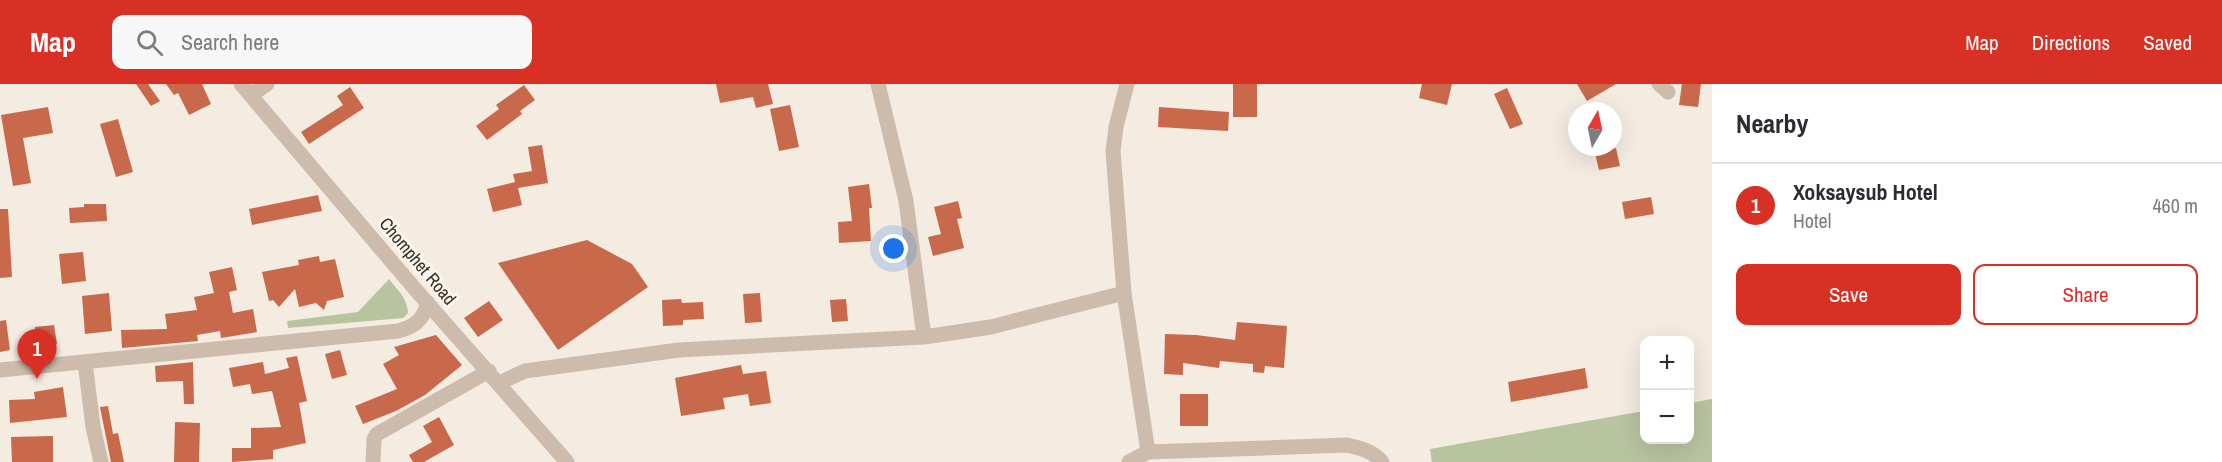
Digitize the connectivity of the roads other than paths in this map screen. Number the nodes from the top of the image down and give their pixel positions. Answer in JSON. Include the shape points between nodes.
{"nodes":[{"id":1,"x":267,"y":84,"type":"edge"},
{"id":2,"x":878,"y":84,"type":"edge"},
{"id":3,"x":1127,"y":84,"type":"edge"},
{"id":4,"x":246,"y":89,"type":"edge"},
{"id":5,"x":1124,"y":293,"type":"junction"},
{"id":6,"x":428,"y":303,"type":"junction"},
{"id":7,"x":924,"y":337,"type":"junction"},
{"id":8,"x":85,"y":362,"type":"junction"},
{"id":9,"x":0,"y":370,"type":"edge"},
{"id":10,"x":494,"y":377,"type":"junction"},
{"id":11,"x":1148,"y":452,"type":"junction"},
{"id":12,"x":100,"y":462,"type":"edge"},
{"id":13,"x":373,"y":462,"type":"edge"},
{"id":14,"x":567,"y":462,"type":"edge"},
{"id":15,"x":1129,"y":462,"type":"edge"},
{"id":16,"x":1382,"y":462,"type":"edge"}],
"edges":[{"from":1,"to":4,"type":"street"},
{"from":2,"to":7,"type":"street","via":[[906,201]]},
{"from":3,"to":5,"type":"street","via":[[1113,151]]},
{"from":4,"to":6,"type":"street","name":"Chomphet Road"},
{"from":5,"to":7,"type":"street","via":[[991,327]]},
{"from":5,"to":11,"type":"street"},
{"from":6,"to":8,"type":"street","via":[[417,323],[398,331]]},
{"from":6,"to":10,"type":"street","name":"Chomphet Road"},
{"from":7,"to":10,"type":"street","via":[[679,350]]},
{"from":8,"to":9,"type":"street"},
{"from":8,"to":12,"type":"street"},
{"from":10,"to":13,"type":"street","via":[[377,434]]},
{"from":10,"to":14,"type":"street","name":"Chomphet Road"},
{"from":11,"to":15,"type":"street"},
{"from":11,"to":16,"type":"street","via":[[1347,445],[1364,449]]}]}
